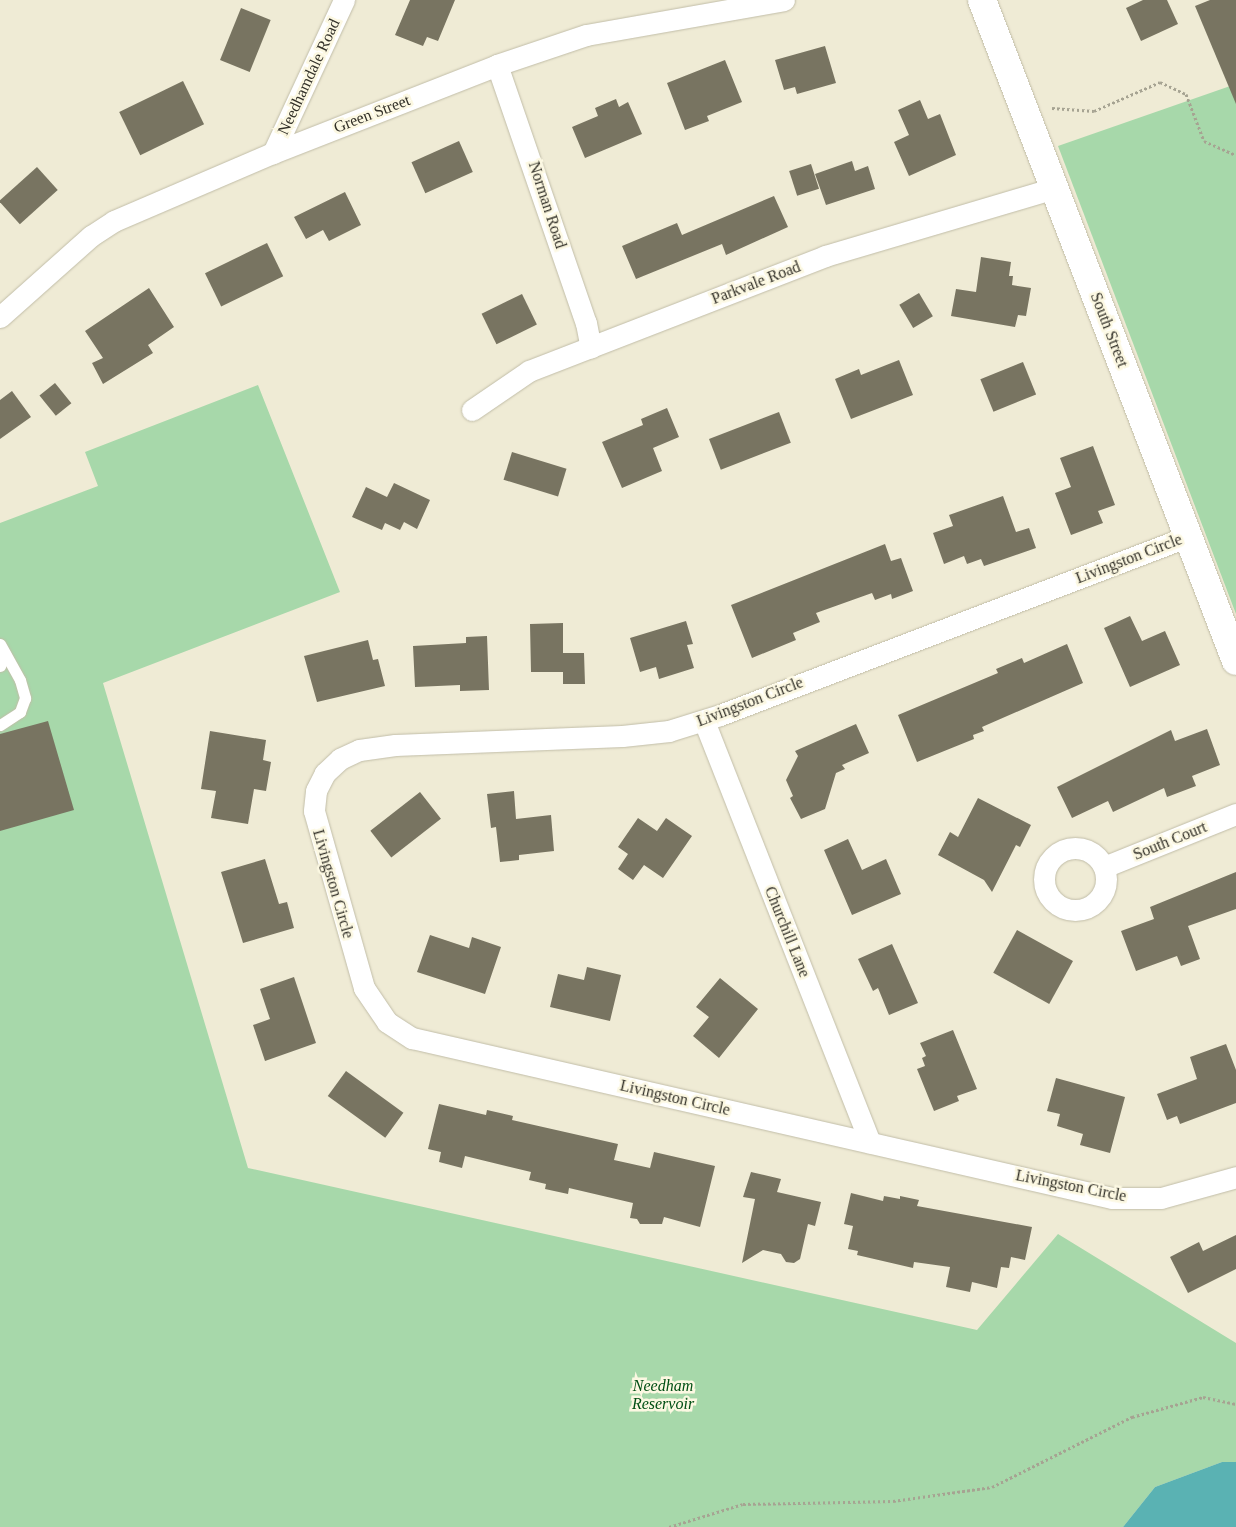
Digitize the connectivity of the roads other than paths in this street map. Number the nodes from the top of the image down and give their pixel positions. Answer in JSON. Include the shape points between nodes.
{"nodes":[{"id":1,"x":344,"y":0,"type":"edge"},
{"id":2,"x":784,"y":0,"type":"edge"},
{"id":3,"x":982,"y":0,"type":"edge"},
{"id":4,"x":497,"y":65,"type":"junction"},
{"id":5,"x":273,"y":153,"type":"junction"},
{"id":6,"x":1054,"y":188,"type":"junction"},
{"id":7,"x":0,"y":317,"type":"edge"},
{"id":8,"x":591,"y":348,"type":"junction"},
{"id":9,"x":472,"y":410,"type":"dead end"},
{"id":10,"x":1189,"y":536,"type":"junction"},
{"id":11,"x":2,"y":649,"type":"edge"},
{"id":12,"x":1236,"y":661,"type":"edge"},
{"id":13,"x":0,"y":666,"type":"edge"},
{"id":14,"x":704,"y":721,"type":"junction"},
{"id":15,"x":0,"y":725,"type":"edge"},
{"id":16,"x":1236,"y":814,"type":"edge"},
{"id":17,"x":1104,"y":867,"type":"dead end"},
{"id":18,"x":870,"y":1142,"type":"junction"},
{"id":19,"x":1236,"y":1177,"type":"edge"}],
"edges":[{"from":1,"to":5,"type":"street","name":"Needhamdale Road"},
{"from":2,"to":4,"type":"street","name":"Green Street","via":[[586,35]]},
{"from":3,"to":6,"type":"street","name":"South Street"},
{"from":4,"to":5,"type":"street","name":"Green Street"},
{"from":4,"to":8,"type":"street","name":"Norman Road","via":[[586,322]]},
{"from":5,"to":7,"type":"street","name":"Green Street","via":[[114,222],[91,236]]},
{"from":6,"to":8,"type":"street","name":"Parkvale Road","via":[[825,256]]},
{"from":6,"to":10,"type":"street","name":"South Street"},
{"from":8,"to":9,"type":"street","name":"Parkvale Road","via":[[529,371]]},
{"from":10,"to":12,"type":"street","name":"South Street"},
{"from":10,"to":14,"type":"street","name":"Livingston Circle"},
{"from":11,"to":13,"type":"lane"},
{"from":11,"to":15,"type":"lane","via":[[20,680],[24,698],[20,712]]},
{"from":14,"to":18,"type":"street","name":"Churchill Lane"},
{"from":14,"to":18,"type":"street","name":"Livingston Circle","via":[[638,735],[378,746],[358,750],[340,759],[320,782],[314,811],[360,979],[374,1007],[387,1022],[423,1041]]},
{"from":16,"to":17,"type":"street","name":"South Court"},
{"from":18,"to":19,"type":"street","name":"Livingston Circle","via":[[1128,1199],[1177,1195]]}]}
